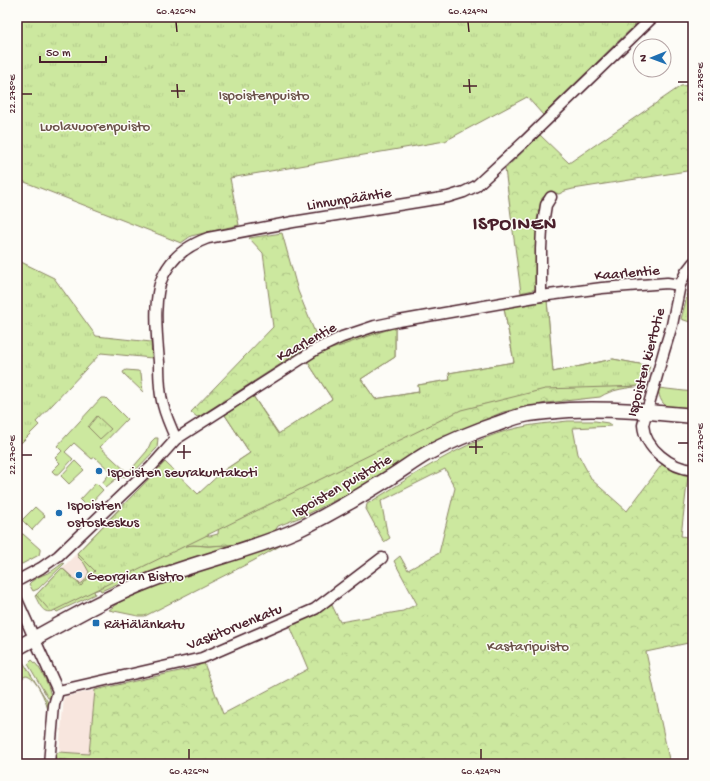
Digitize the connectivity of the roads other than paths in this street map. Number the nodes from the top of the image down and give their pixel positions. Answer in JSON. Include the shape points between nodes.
{"nodes":[{"id":1,"x":653,"y":17,"type":"edge"},
{"id":2,"x":551,"y":197,"type":"dead end"},
{"id":3,"x":693,"y":263,"type":"edge"},
{"id":4,"x":680,"y":285,"type":"junction"},
{"id":5,"x":541,"y":296,"type":"junction"},
{"id":6,"x":647,"y":411,"type":"junction"},
{"id":7,"x":693,"y":416,"type":"edge"},
{"id":8,"x":176,"y":439,"type":"junction"},
{"id":9,"x":693,"y":470,"type":"edge"},
{"id":10,"x":382,"y":558,"type":"dead end"},
{"id":11,"x":17,"y":581,"type":"edge"},
{"id":12,"x":17,"y":600,"type":"edge"},
{"id":13,"x":35,"y":638,"type":"junction"},
{"id":14,"x":17,"y":648,"type":"edge"},
{"id":15,"x":58,"y":691,"type":"junction"},
{"id":16,"x":49,"y":764,"type":"edge"}],
"edges":[{"from":1,"to":8,"type":"street","name":"Linnunpääntie","via":[[520,146],[469,190],[448,197],[208,238],[187,247],[163,274],[157,302],[161,395],[166,416]]},
{"from":2,"to":5,"type":"street","via":[[546,205],[542,230]]},
{"from":3,"to":4,"type":"street","name":"Ispoisten kiertotie"},
{"from":4,"to":5,"type":"street","name":"Kaarlentie","via":[[668,283]]},
{"from":4,"to":6,"type":"street","name":"Ispoisten kiertotie","via":[[672,325]]},
{"from":5,"to":8,"type":"street","name":"Kaarlentie","via":[[399,321],[342,337],[314,350]]},
{"from":6,"to":7,"type":"main road","name":"Ispoisten puistotie"},
{"from":6,"to":9,"type":"street","name":"Ispoisten kiertotie","via":[[644,425],[646,438],[669,462]]},
{"from":6,"to":13,"type":"main road","name":"Ispoisten puistotie","via":[[591,409],[547,412],[528,414],[482,428],[424,456],[351,502],[296,530],[265,543],[146,582]]},
{"from":8,"to":11,"type":"street","name":"Kaarlentie","via":[[151,467],[58,556]]},
{"from":10,"to":15,"type":"street","name":"Vaskitorvenkatu","via":[[315,609],[202,658]]},
{"from":12,"to":13,"type":"street"},
{"from":13,"to":14,"type":"main road","name":"Ispoisten puistotie"},
{"from":13,"to":15,"type":"street"},
{"from":15,"to":16,"type":"street","via":[[54,705]]}]}
